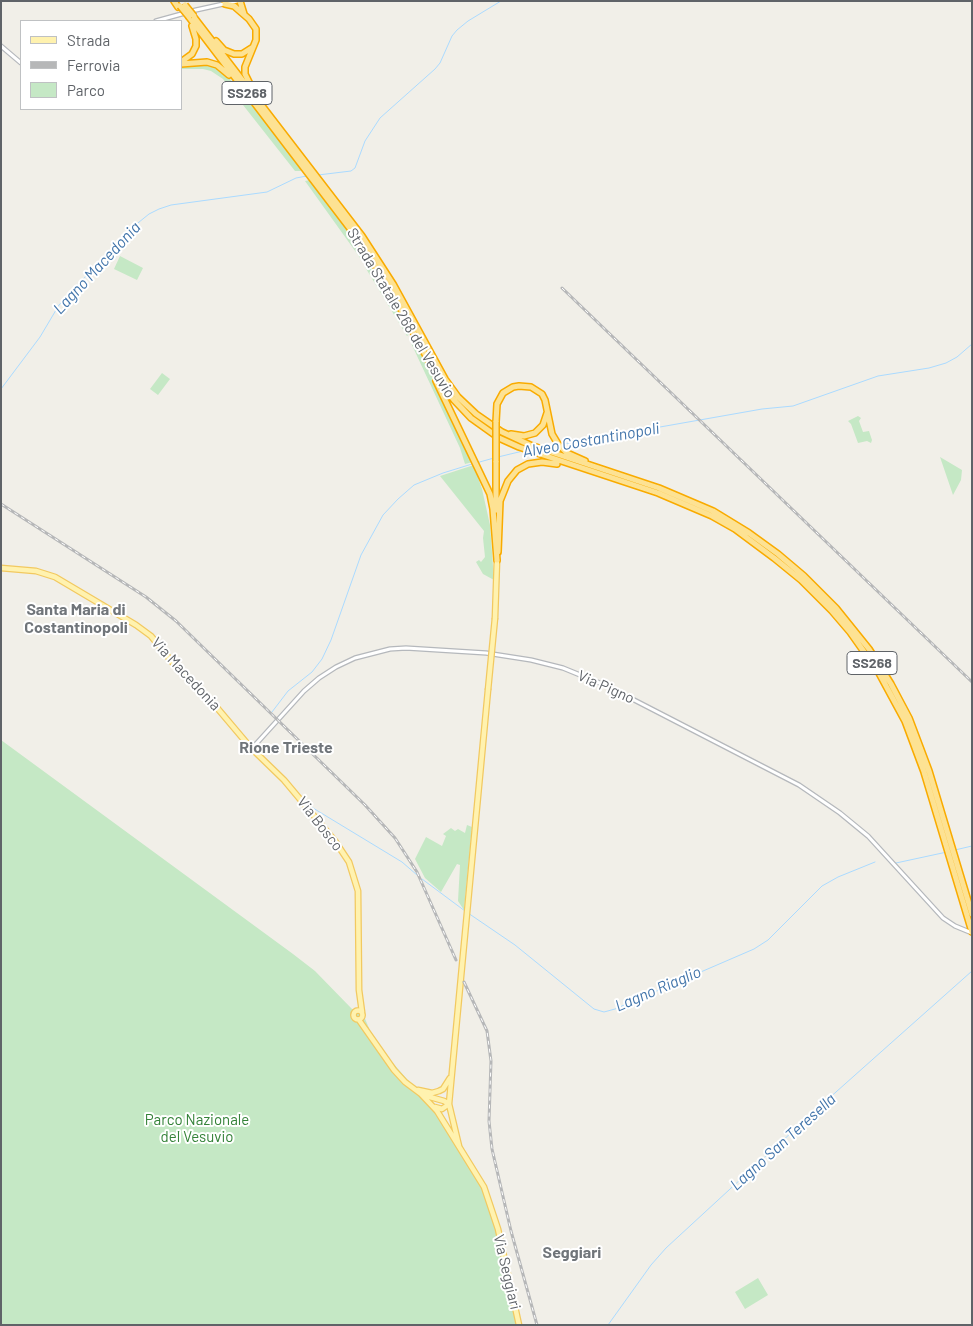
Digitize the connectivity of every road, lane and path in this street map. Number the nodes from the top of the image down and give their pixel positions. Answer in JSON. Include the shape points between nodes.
{"nodes":[{"id":1,"x":240,"y":2,"type":"edge"},
{"id":2,"x":179,"y":4,"type":"edge"},
{"id":3,"x":225,"y":4,"type":"junction"},
{"id":4,"x":237,"y":9,"type":"junction"},
{"id":5,"x":245,"y":15,"type":"junction"},
{"id":6,"x":190,"y":17,"type":"junction"},
{"id":7,"x":160,"y":20,"type":"edge"},
{"id":8,"x":255,"y":44,"type":"junction"},
{"id":9,"x":1,"y":46,"type":"edge"},
{"id":10,"x":20,"y":62,"type":"edge"},
{"id":11,"x":182,"y":62,"type":"edge"},
{"id":12,"x":182,"y":63,"type":"edge"},
{"id":13,"x":251,"y":99,"type":"junction"},
{"id":14,"x":277,"y":125,"type":"junction"},
{"id":15,"x":308,"y":169,"type":"junction"},
{"id":16,"x":418,"y":336,"type":"junction"},
{"id":17,"x":427,"y":359,"type":"junction"},
{"id":18,"x":466,"y":405,"type":"junction"},
{"id":19,"x":548,"y":410,"type":"junction"},
{"id":20,"x":530,"y":448,"type":"junction"},
{"id":21,"x":616,"y":474,"type":"junction"},
{"id":22,"x":622,"y":482,"type":"junction"},
{"id":23,"x":497,"y":560,"type":"junction"},
{"id":24,"x":1,"y":568,"type":"edge"},
{"id":25,"x":251,"y":748,"type":"junction"},
{"id":26,"x":972,"y":914,"type":"edge"},
{"id":27,"x":972,"y":933,"type":"edge"},
{"id":28,"x":451,"y":1077,"type":"junction"},
{"id":29,"x":413,"y":1088,"type":"junction"},
{"id":30,"x":421,"y":1094,"type":"junction"},
{"id":31,"x":431,"y":1104,"type":"junction"},
{"id":32,"x":449,"y":1104,"type":"junction"},
{"id":33,"x":459,"y":1146,"type":"junction"},
{"id":34,"x":495,"y":1219,"type":"joint"},
{"id":35,"x":519,"y":1325,"type":"edge"}],
"edges":[{"from":1,"to":3,"type":"street"},
{"from":1,"to":4,"type":"highway"},
{"from":1,"to":5,"type":"highway"},
{"from":2,"to":6,"type":"highway","name":"Strada Statale 268 del Vesuvio","number":"SS268","bridge":true},
{"from":3,"to":4,"type":"highway"},
{"from":3,"to":7,"type":"street"},
{"from":4,"to":5,"type":"highway"},
{"from":5,"to":8,"type":"highway","via":[[256,29]]},
{"from":6,"to":8,"type":"highway","number":"SS268","via":[[230,53],[242,54]]},
{"from":6,"to":11,"type":"highway","number":"SS268","via":[[196,43],[192,54]]},
{"from":6,"to":13,"type":"highway","name":"Strada Statale 268 del Vesuvio","number":"SS268"},
{"from":6,"to":14,"type":"highway","name":"Strada Statale 268 del Vesuvio","number":"SS268"},
{"from":8,"to":14,"type":"highway","number":"SS268","via":[[245,74]]},
{"from":9,"to":10,"type":"street"},
{"from":12,"to":13,"type":"highway","number":"SS268","via":[[202,61],[217,65]]},
{"from":13,"to":15,"type":"highway","name":"Strada Statale 268 del Vesuvio","number":"SS268"},
{"from":14,"to":15,"type":"highway","name":"Strada Statale 268 del Vesuvio","number":"SS268"},
{"from":15,"to":16,"type":"highway","name":"Strada Statale 268 del Vesuvio","number":"SS268","via":[[378,264]]},
{"from":16,"to":17,"type":"highway","name":"Strada Statale 268 del Vesuvio","number":"SS268"},
{"from":16,"to":18,"type":"highway","name":"Strada Statale 268 del Vesuvio","number":"SS268"},
{"from":17,"to":20,"type":"highway","name":"Strada Statale 268 del Vesuvio","number":"SS268","via":[[446,392],[462,410],[488,430],[519,447]]},
{"from":17,"to":23,"type":"highway","via":[[485,482],[492,503]]},
{"from":18,"to":19,"type":"highway","via":[[501,429],[524,436],[539,430]]},
{"from":18,"to":20,"type":"highway","name":"Strada Statale 268 del Vesuvio","number":"SS268","via":[[490,425]]},
{"from":19,"to":21,"type":"highway","via":[[551,430],[560,447]]},
{"from":19,"to":23,"type":"highway","bridge":true,"via":[[545,400],[531,387],[519,386],[500,398],[496,410]]},
{"from":20,"to":21,"type":"highway","name":"Strada Statale 268 del Vesuvio","number":"SS268"},
{"from":20,"to":22,"type":"highway","name":"Strada Statale 268 del Vesuvio","number":"SS268"},
{"from":21,"to":26,"type":"highway","name":"Strada Statale 268 del Vesuvio","number":"SS268","via":[[685,498],[737,525],[804,576],[854,628],[891,684],[917,736]]},
{"from":22,"to":23,"type":"highway","via":[[547,462],[523,467],[508,481],[502,494]]},
{"from":22,"to":27,"type":"highway","name":"Strada Statale 268 del Vesuvio","number":"SS268","via":[[683,503],[735,530],[801,580],[850,632],[883,680],[912,739]]},
{"from":23,"to":28,"type":"main road","bridge":true,"via":[[495,618]]},
{"from":24,"to":25,"type":"main road","name":"Via Macedonia","via":[[36,571],[55,577],[136,625],[159,644]]},
{"from":25,"to":27,"type":"street","name":"Via Pigno","via":[[318,678],[355,658],[390,649],[480,652],[563,668],[607,686],[799,785],[868,836],[943,918]]},
{"from":25,"to":29,"type":"main road","name":"Via Bosco","via":[[298,796],[340,847],[348,862],[358,891],[360,1013],[368,1033],[394,1070]]},
{"from":28,"to":29,"type":"main road","via":[[439,1091],[432,1093]]},
{"from":28,"to":32,"type":"main road"},
{"from":29,"to":30,"type":"main road","name":"Via Bosco"},
{"from":30,"to":31,"type":"main road","name":"Via Bosco"},
{"from":30,"to":32,"type":"main road","name":"Via Bosco"},
{"from":31,"to":32,"type":"main road","via":[[442,1109]]},
{"from":31,"to":33,"type":"main road","name":"Via Bosco"},
{"from":32,"to":33,"type":"main road","name":"Via Bosco"},
{"from":33,"to":34,"type":"main road","name":"Via Bosco","via":[[484,1188]]},
{"from":34,"to":35,"type":"main road","name":"Via Seggiari"}]}
